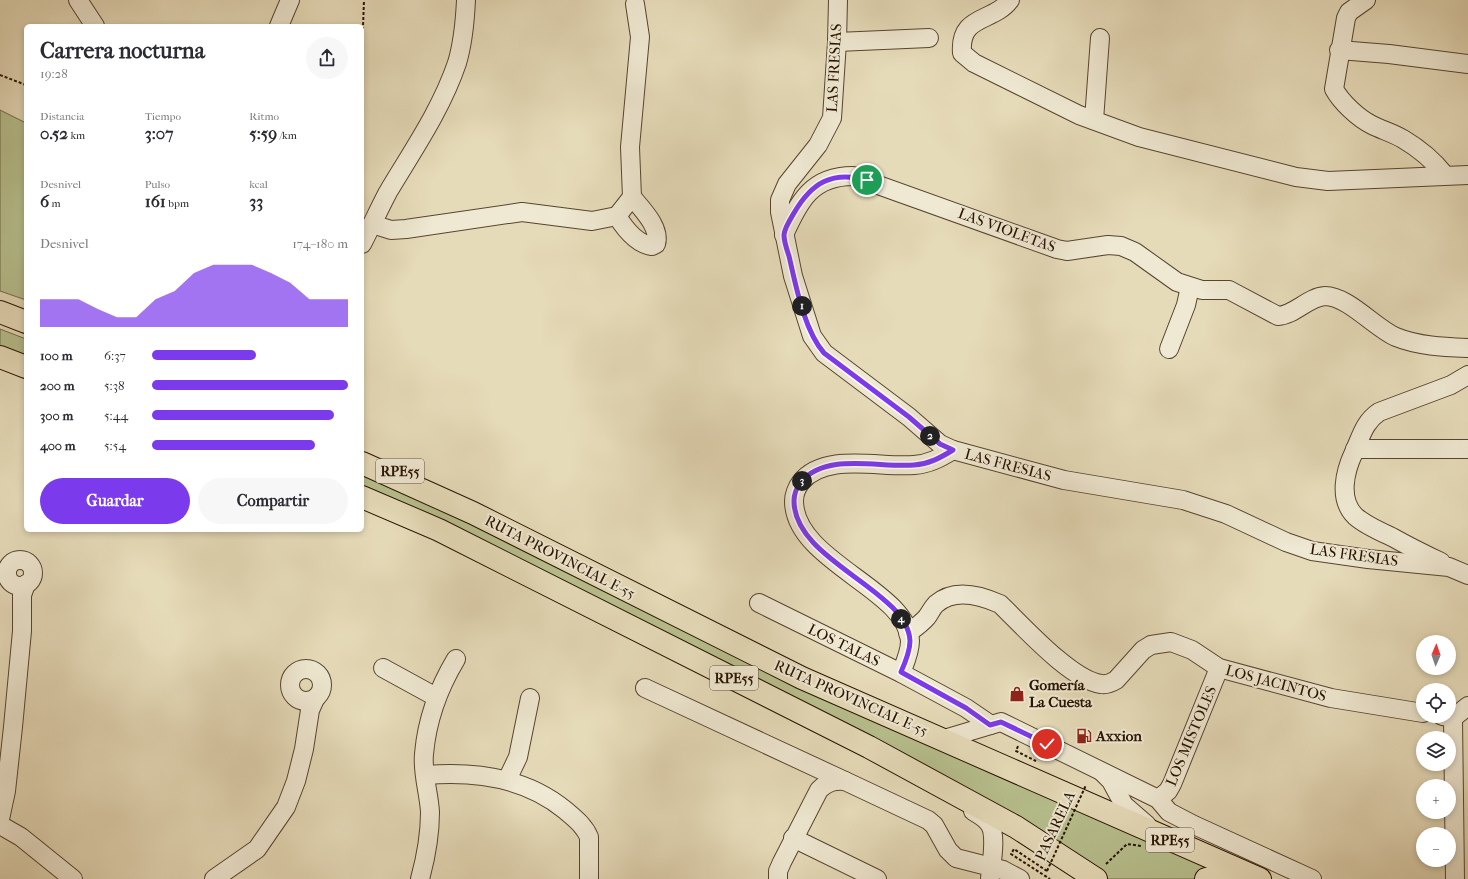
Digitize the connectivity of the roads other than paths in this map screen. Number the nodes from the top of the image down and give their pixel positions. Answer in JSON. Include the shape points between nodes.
{"nodes":[{"id":1,"x":78,"y":0,"type":"edge"},
{"id":2,"x":290,"y":0,"type":"edge"},
{"id":3,"x":466,"y":0,"type":"edge"},
{"id":4,"x":838,"y":0,"type":"edge"},
{"id":5,"x":1010,"y":0,"type":"edge"},
{"id":6,"x":1366,"y":0,"type":"edge"},
{"id":7,"x":632,"y":1,"type":"edge"},
{"id":8,"x":94,"y":24,"type":"edge"},
{"id":9,"x":280,"y":24,"type":"edge"},
{"id":10,"x":930,"y":38,"type":"dead end"},
{"id":11,"x":1100,"y":38,"type":"dead end"},
{"id":12,"x":837,"y":42,"type":"junction"},
{"id":13,"x":1339,"y":50,"type":"junction"},
{"id":14,"x":1468,"y":64,"type":"edge"},
{"id":15,"x":1094,"y":120,"type":"junction"},
{"id":16,"x":1445,"y":175,"type":"junction"},
{"id":17,"x":1468,"y":175,"type":"edge"},
{"id":18,"x":632,"y":197,"type":"junction"},
{"id":19,"x":617,"y":216,"type":"junction"},
{"id":20,"x":372,"y":224,"type":"junction"},
{"id":21,"x":784,"y":235,"type":"junction"},
{"id":22,"x":364,"y":240,"type":"edge"},
{"id":23,"x":1190,"y":287,"type":"junction"},
{"id":24,"x":0,"y":312,"type":"edge"},
{"id":25,"x":0,"y":321,"type":"edge"},
{"id":26,"x":24,"y":321,"type":"edge"},
{"id":27,"x":24,"y":330,"type":"edge"},
{"id":28,"x":1468,"y":348,"type":"edge"},
{"id":29,"x":1169,"y":349,"type":"dead end"},
{"id":30,"x":0,"y":357,"type":"edge"},
{"id":31,"x":24,"y":366,"type":"edge"},
{"id":32,"x":1468,"y":375,"type":"edge"},
{"id":33,"x":1355,"y":449,"type":"junction"},
{"id":34,"x":1468,"y":449,"type":"edge"},
{"id":35,"x":953,"y":450,"type":"junction"},
{"id":36,"x":364,"y":454,"type":"edge"},
{"id":37,"x":364,"y":464,"type":"edge"},
{"id":38,"x":435,"y":496,"type":"junction"},
{"id":39,"x":364,"y":498,"type":"edge"},
{"id":40,"x":1450,"y":567,"type":"junction"},
{"id":41,"x":1468,"y":575,"type":"edge"},
{"id":42,"x":21,"y":588,"type":"dead end"},
{"id":43,"x":759,"y":603,"type":"dead end"},
{"id":44,"x":908,"y":633,"type":"junction"},
{"id":45,"x":456,"y":659,"type":"dead end"},
{"id":46,"x":383,"y":668,"type":"dead end"},
{"id":47,"x":1219,"y":668,"type":"junction"},
{"id":48,"x":901,"y":672,"type":"junction"},
{"id":49,"x":645,"y":688,"type":"dead end"},
{"id":50,"x":436,"y":697,"type":"junction"},
{"id":51,"x":530,"y":698,"type":"dead end"},
{"id":52,"x":310,"y":704,"type":"dead end"},
{"id":53,"x":1468,"y":706,"type":"edge"},
{"id":54,"x":1416,"y":712,"type":"edge"},
{"id":55,"x":1456,"y":712,"type":"edge"},
{"id":56,"x":1447,"y":723,"type":"edge"},
{"id":57,"x":990,"y":725,"type":"junction"},
{"id":58,"x":944,"y":738,"type":"junction"},
{"id":59,"x":869,"y":747,"type":"junction"},
{"id":60,"x":1099,"y":770,"type":"junction"},
{"id":61,"x":426,"y":775,"type":"junction"},
{"id":62,"x":507,"y":780,"type":"junction"},
{"id":63,"x":845,"y":780,"type":"junction"},
{"id":64,"x":1158,"y":799,"type":"junction"},
{"id":65,"x":0,"y":819,"type":"edge"},
{"id":66,"x":0,"y":825,"type":"edge"},
{"id":67,"x":794,"y":838,"type":"junction"},
{"id":68,"x":1164,"y":838,"type":"junction"},
{"id":69,"x":995,"y":863,"type":"edge"},
{"id":70,"x":1094,"y":878,"type":"edge"},
{"id":71,"x":72,"y":879,"type":"edge"},
{"id":72,"x":214,"y":879,"type":"edge"},
{"id":73,"x":420,"y":879,"type":"edge"},
{"id":74,"x":588,"y":879,"type":"edge"},
{"id":75,"x":778,"y":879,"type":"edge"},
{"id":76,"x":877,"y":879,"type":"edge"},
{"id":77,"x":1020,"y":879,"type":"edge"},
{"id":78,"x":1206,"y":879,"type":"edge"},
{"id":79,"x":1238,"y":879,"type":"edge"},
{"id":80,"x":1260,"y":879,"type":"edge"},
{"id":81,"x":1312,"y":879,"type":"edge"},
{"id":82,"x":1455,"y":879,"type":"edge"}],
"edges":[{"from":1,"to":8,"type":"street"},
{"from":2,"to":9,"type":"street"},
{"from":3,"to":20,"type":"street","via":[[463,38],[457,63],[436,111]]},
{"from":4,"to":12,"type":"street","name":"LAS FRESIAS"},
{"from":5,"to":15,"type":"street","via":[[1000,9],[968,27],[961,44],[962,53],[974,63]]},
{"from":6,"to":13,"type":"street","via":[[1349,12]]},
{"from":7,"to":18,"type":"street","via":[[640,37],[630,147]]},
{"from":10,"to":12,"type":"street"},
{"from":11,"to":15,"type":"street"},
{"from":12,"to":21,"type":"street","name":"LAS FRESIAS","via":[[832,118],[818,145],[783,191],[780,212]]},
{"from":13,"to":14,"type":"street"},
{"from":13,"to":16,"type":"street","via":[[1334,89],[1337,95],[1370,124],[1401,138],[1423,152]]},
{"from":15,"to":16,"type":"street","via":[[1146,139],[1238,164],[1312,180]]},
{"from":16,"to":17,"type":"street"},
{"from":18,"to":19,"type":"street"},
{"from":18,"to":19,"type":"street","via":[[653,225],[656,244],[652,246],[642,243]]},
{"from":19,"to":20,"type":"street","via":[[592,221],[522,212],[406,229],[391,230]]},
{"from":20,"to":22,"type":"street"},
{"from":21,"to":23,"type":"street","name":"LAS VIOLETAS","via":[[801,201],[810,191],[827,179],[852,176],[1057,249],[1067,251],[1108,245],[1120,246],[1135,252],[1177,282]]},
{"from":21,"to":35,"type":"street","name":"LAS FRESIAS","via":[[802,305],[817,345],[940,444]]},
{"from":23,"to":28,"type":"street","name":"LAS VIOLETAS","via":[[1202,290],[1229,290],[1278,316],[1286,315],[1315,299],[1325,296],[1336,298],[1396,337],[1416,343]]},
{"from":23,"to":29,"type":"street"},
{"from":24,"to":26,"type":"main road"},
{"from":25,"to":27,"type":"main road"},
{"from":30,"to":31,"type":"main road"},
{"from":32,"to":33,"type":"street","via":[[1451,385],[1371,417]]},
{"from":33,"to":34,"type":"street"},
{"from":33,"to":40,"type":"street","via":[[1345,481],[1348,504],[1354,514],[1379,531]]},
{"from":35,"to":40,"type":"street","name":"LAS FRESIAS","via":[[1064,480],[1183,500],[1226,514],[1286,542],[1312,551]]},
{"from":35,"to":44,"type":"street","via":[[931,462],[915,465],[825,466],[807,475],[799,484],[794,497],[794,513],[805,533],[836,563],[888,603]]},
{"from":36,"to":38,"type":"main road","number":"RPE55","via":[[394,466]]},
{"from":37,"to":38,"type":"main road","name":"RUTA PROVINCIAL E-55","number":"RPE55"},
{"from":38,"to":58,"type":"main road","name":"RUTA PROVINCIAL E-55","number":"RPE55","via":[[802,678]]},
{"from":39,"to":59,"type":"main road","name":"RUTA PROVINCIAL E-55","number":"RPE55","via":[[439,530]]},
{"from":40,"to":41,"type":"street","name":"LAS FRESIAS"},
{"from":42,"to":65,"type":"street","via":[[22,632],[5,798]]},
{"from":43,"to":48,"type":"street","name":"LOS TALAS"},
{"from":44,"to":47,"type":"street","name":"LOS JACINTOS","via":[[944,598],[971,595],[1000,604],[1067,667],[1101,684],[1110,684],[1116,680],[1143,650],[1163,642],[1181,645]]},
{"from":44,"to":48,"type":"street","via":[[910,641],[907,659]]},
{"from":45,"to":50,"type":"street"},
{"from":46,"to":50,"type":"street"},
{"from":47,"to":54,"type":"street","name":"LOS JACINTOS","via":[[1331,698]]},
{"from":47,"to":64,"type":"street","name":"LOS MISTOLES","via":[[1172,784]]},
{"from":48,"to":57,"type":"street","name":"LOS TALAS","via":[[966,708]]},
{"from":49,"to":63,"type":"street"},
{"from":50,"to":61,"type":"street","via":[[424,749]]},
{"from":51,"to":62,"type":"street","via":[[518,758]]},
{"from":52,"to":72,"type":"street","via":[[298,774],[286,807],[256,849]]},
{"from":53,"to":55,"type":"street"},
{"from":56,"to":82,"type":"street"},
{"from":57,"to":58,"type":"street"},
{"from":57,"to":60,"type":"street","via":[[1001,722]]},
{"from":58,"to":68,"type":"main road","name":"RUTA PROVINCIAL E-55","number":"RPE55"},
{"from":59,"to":69,"type":"street","number":"RPE55","via":[[895,771],[982,816],[991,825]]},
{"from":59,"to":70,"type":"main road","name":"RUTA PROVINCIAL E-55","number":"RPE55","via":[[1016,826]]},
{"from":60,"to":64,"type":"street"},
{"from":60,"to":68,"type":"street","via":[[1111,781],[1124,805]]},
{"from":61,"to":62,"type":"street","via":[[473,774]]},
{"from":61,"to":73,"type":"street","via":[[429,829]]},
{"from":62,"to":74,"type":"street","via":[[541,794],[578,821],[589,837]]},
{"from":63,"to":67,"type":"street","via":[[824,784]]},
{"from":63,"to":69,"type":"street","via":[[928,820],[956,858],[966,862]]},
{"from":64,"to":81,"type":"street","via":[[1170,812],[1194,825]]},
{"from":66,"to":71,"type":"street","via":[[21,837]]},
{"from":67,"to":75,"type":"street","via":[[778,871]]},
{"from":67,"to":76,"type":"street"},
{"from":68,"to":80,"type":"main road","name":"RUTA PROVINCIAL E-55","number":"RPE55"},
{"from":69,"to":77,"type":"street"},
{"from":78,"to":79,"type":"main road","via":[[1221,876]]}]}
